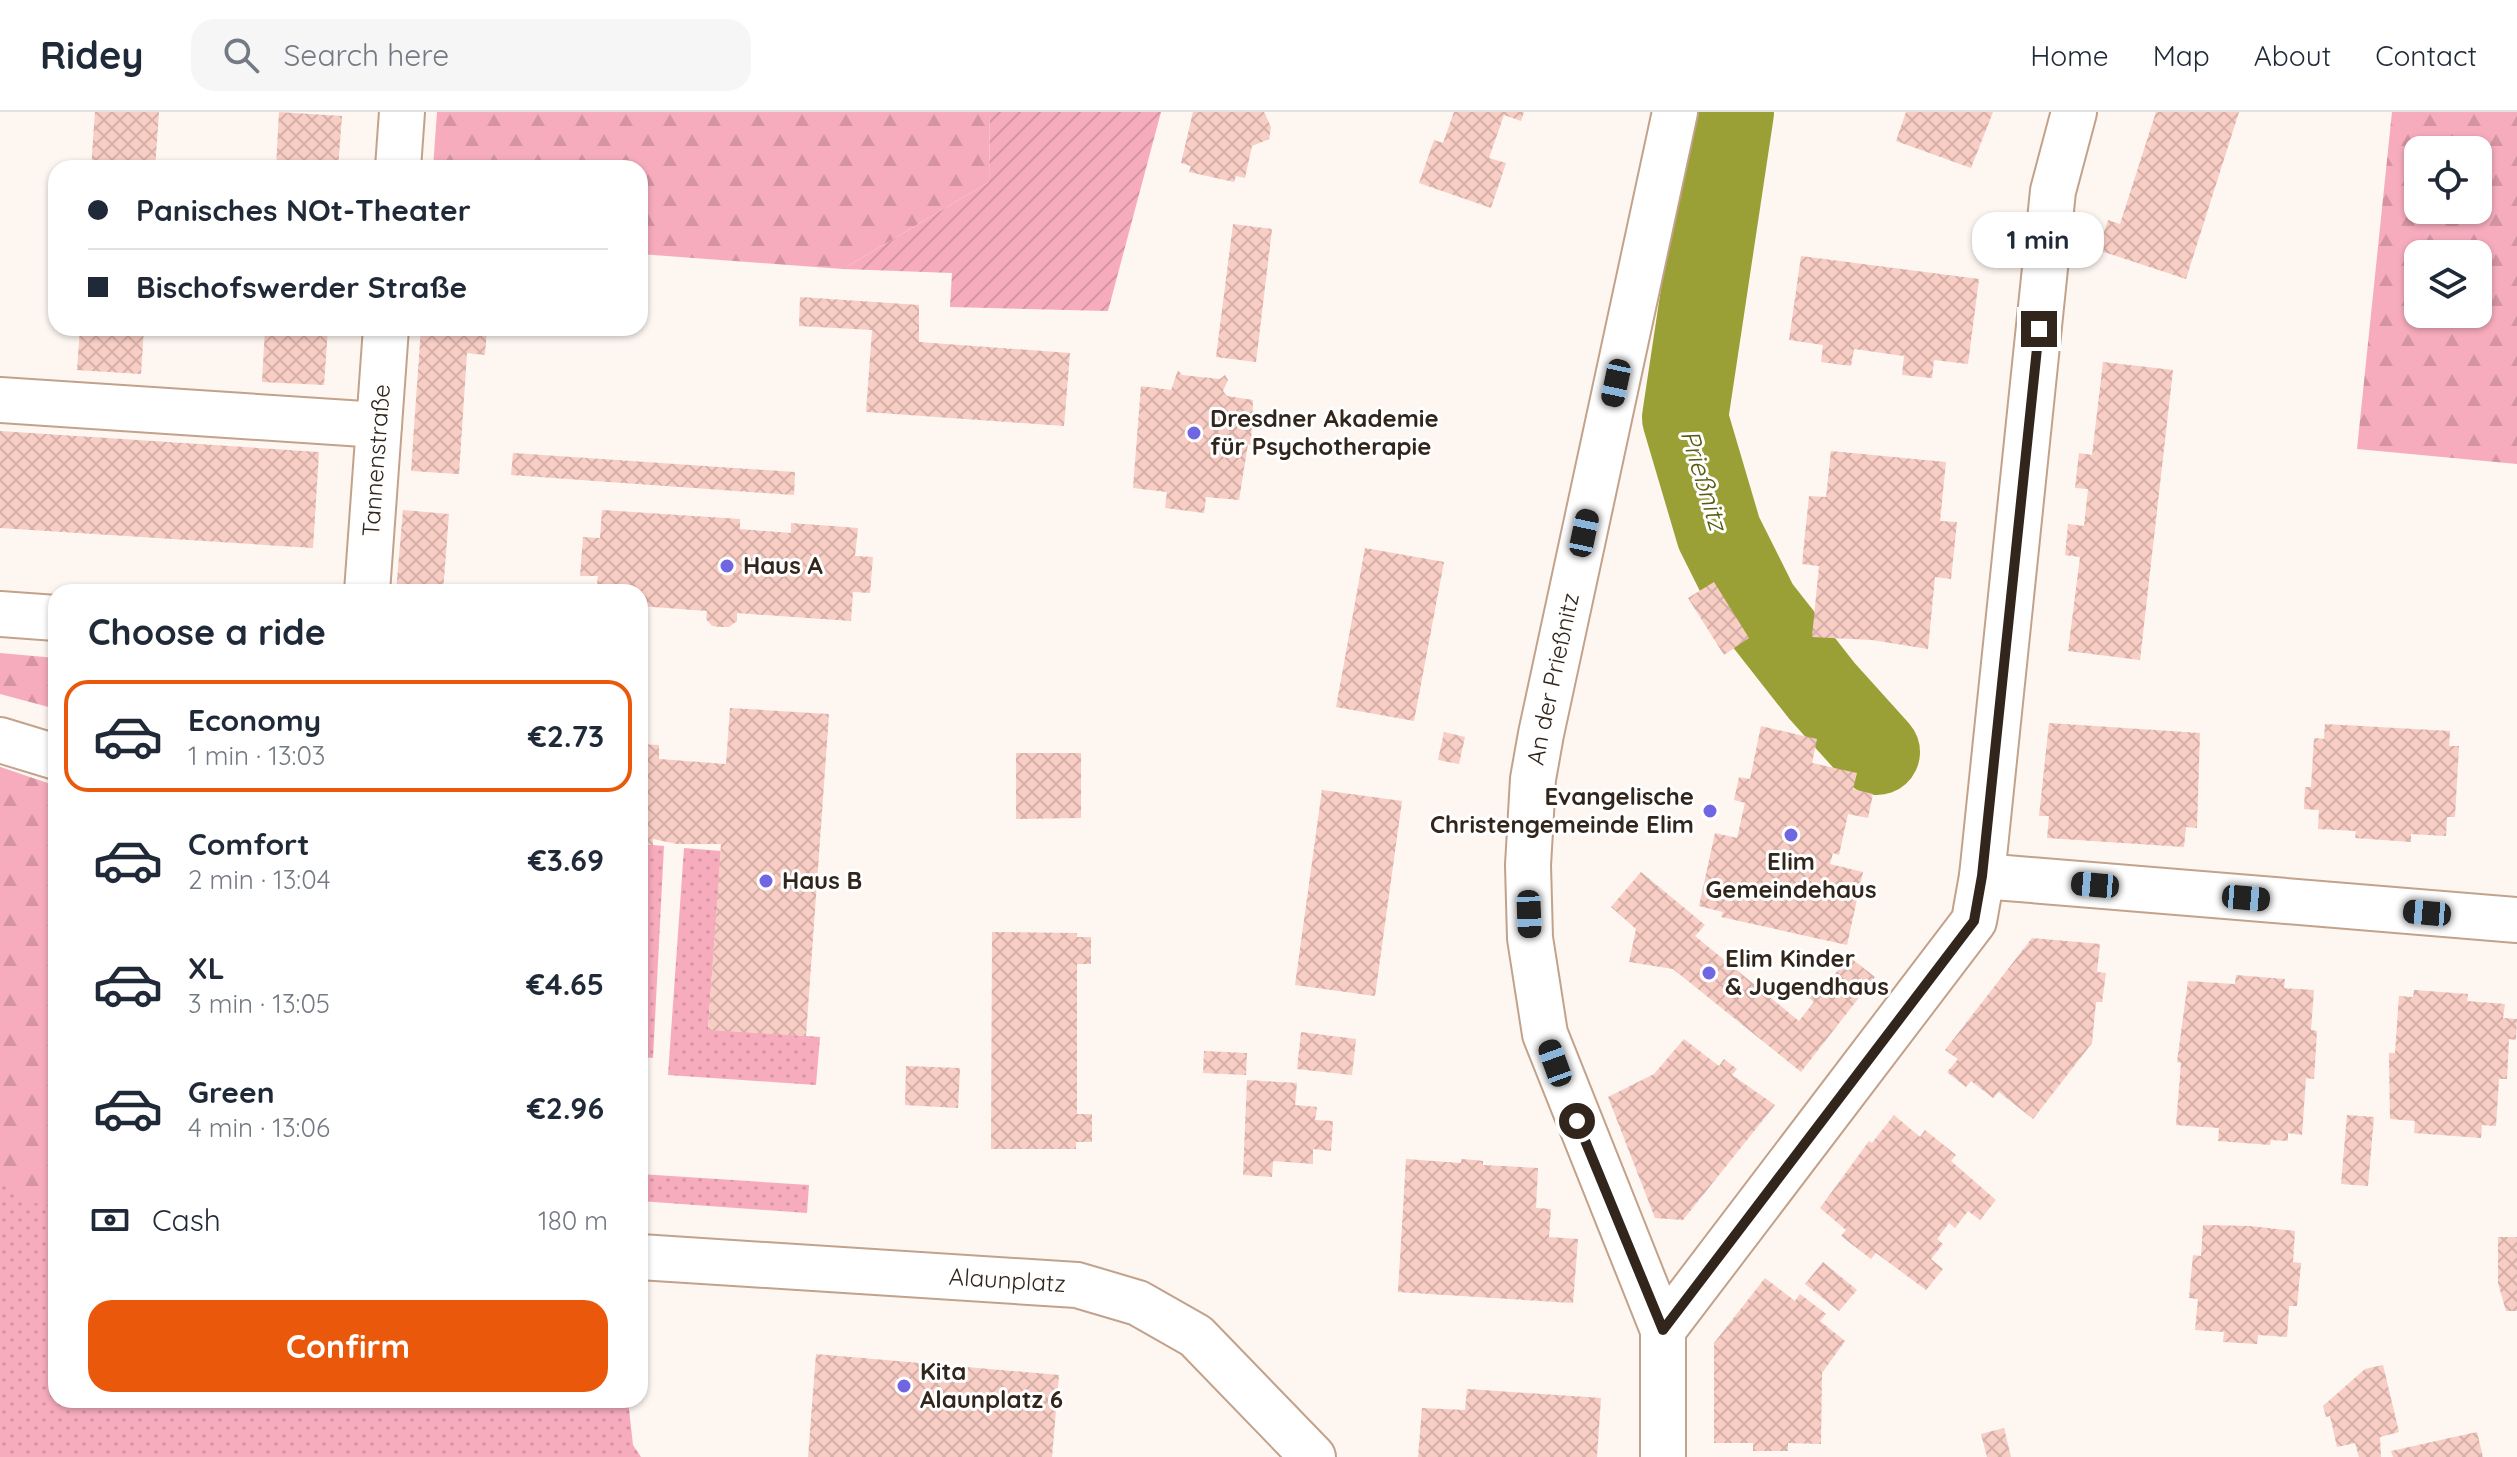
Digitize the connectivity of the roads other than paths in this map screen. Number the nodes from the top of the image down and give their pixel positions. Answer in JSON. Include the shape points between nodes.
{"nodes":[{"id":1,"x":402,"y":112,"type":"edge"},
{"id":2,"x":1675,"y":112,"type":"edge"},
{"id":3,"x":2074,"y":112,"type":"edge"},
{"id":4,"x":399,"y":160,"type":"edge"},
{"id":5,"x":385,"y":336,"type":"edge"},
{"id":6,"x":0,"y":400,"type":"edge"},
{"id":7,"x":379,"y":425,"type":"junction"},
{"id":8,"x":368,"y":584,"type":"edge"},
{"id":9,"x":0,"y":614,"type":"edge"},
{"id":10,"x":48,"y":617,"type":"edge"},
{"id":11,"x":0,"y":740,"type":"edge"},
{"id":12,"x":48,"y":755,"type":"edge"},
{"id":13,"x":1982,"y":876,"type":"junction"},
{"id":14,"x":2517,"y":920,"type":"edge"},
{"id":15,"x":648,"y":1258,"type":"edge"},
{"id":16,"x":1663,"y":1330,"type":"junction"},
{"id":17,"x":1313,"y":1457,"type":"edge"},
{"id":18,"x":1663,"y":1457,"type":"edge"}],
"edges":[{"from":1,"to":4,"type":"street"},
{"from":2,"to":16,"type":"street","name":"An der Prießnitz","via":[[1541,734],[1528,865],[1530,938],[1545,1034]]},
{"from":3,"to":13,"type":"street","via":[[2053,191]]},
{"from":5,"to":7,"type":"street","name":"Tannenstraße"},
{"from":6,"to":7,"type":"street"},
{"from":7,"to":8,"type":"street","name":"Tannenstraße"},
{"from":9,"to":10,"type":"street"},
{"from":11,"to":12,"type":"street"},
{"from":13,"to":14,"type":"street"},
{"from":13,"to":16,"type":"street","via":[[1974,921]]},
{"from":15,"to":17,"type":"street","name":"Alaunplatz","via":[[1077,1285],[1138,1303],[1196,1336]]},
{"from":16,"to":18,"type":"street"}]}
